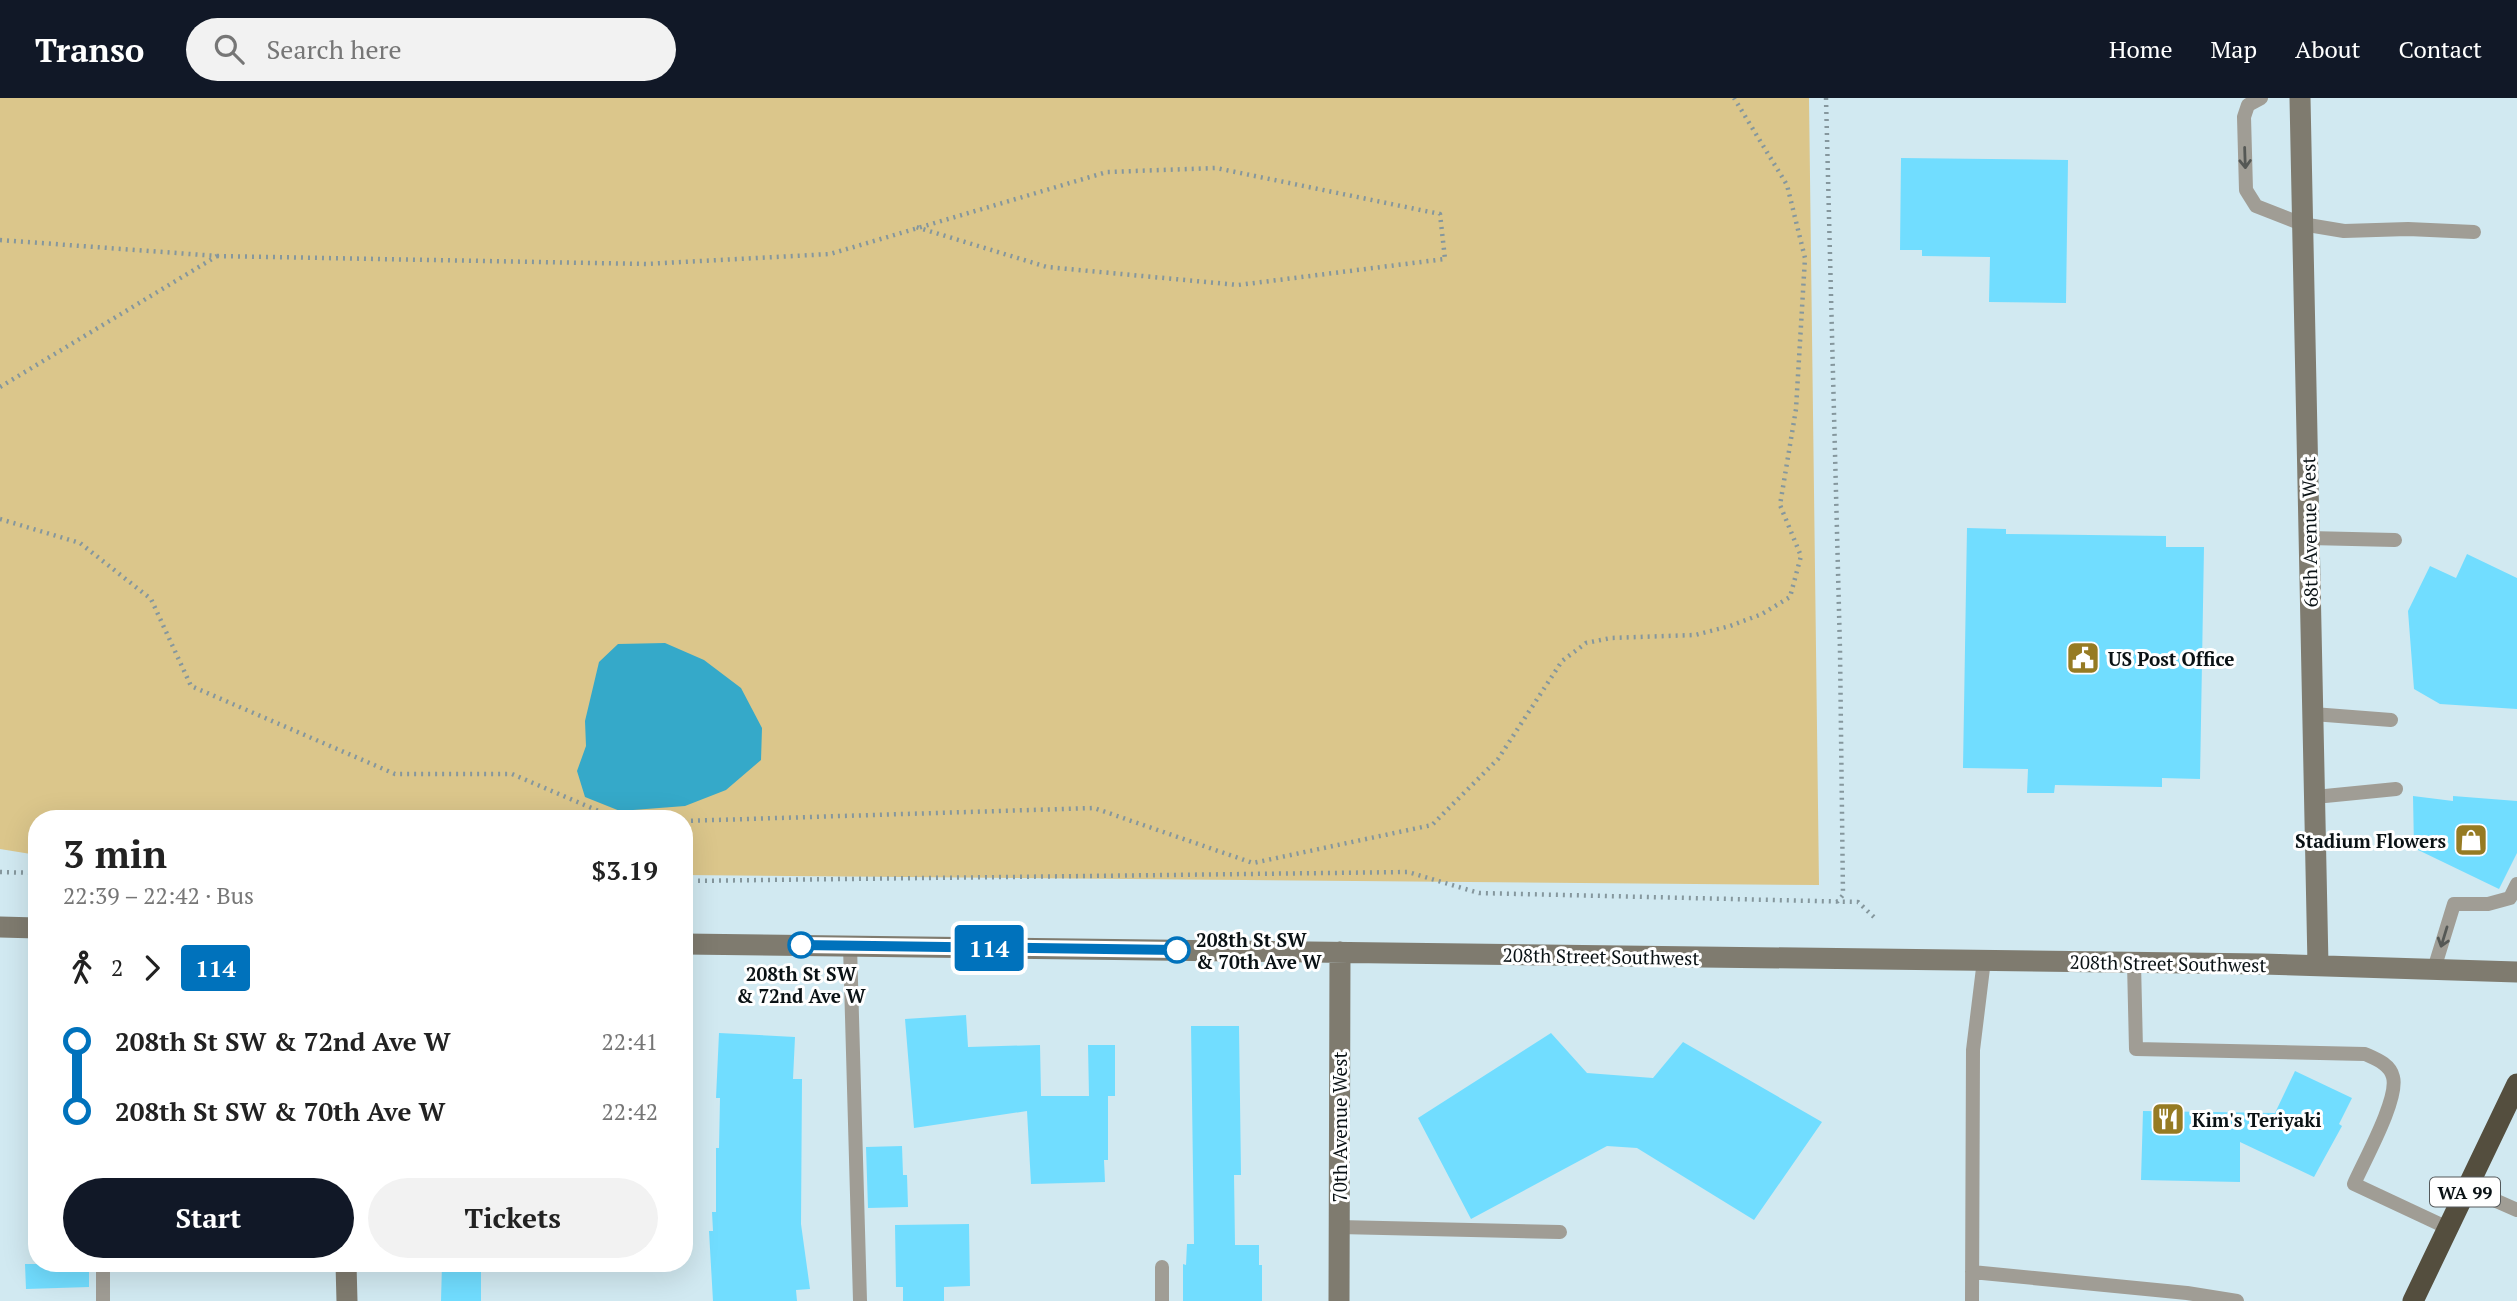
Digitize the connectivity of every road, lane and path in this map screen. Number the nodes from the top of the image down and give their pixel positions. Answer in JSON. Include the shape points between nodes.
{"nodes":[{"id":1,"x":1734,"y":98,"type":"edge"},
{"id":2,"x":1825,"y":98,"type":"edge"},
{"id":3,"x":2261,"y":98,"type":"edge"},
{"id":4,"x":2300,"y":98,"type":"edge"},
{"id":5,"x":2302,"y":224,"type":"junction"},
{"id":6,"x":916,"y":227,"type":"junction"},
{"id":7,"x":2474,"y":232,"type":"dead end"},
{"id":8,"x":0,"y":240,"type":"edge"},
{"id":9,"x":217,"y":256,"type":"junction"},
{"id":10,"x":0,"y":387,"type":"edge"},
{"id":11,"x":0,"y":519,"type":"edge"},
{"id":12,"x":2309,"y":538,"type":"junction"},
{"id":13,"x":2395,"y":540,"type":"dead end"},
{"id":14,"x":2313,"y":714,"type":"junction"},
{"id":15,"x":2391,"y":720,"type":"dead end"},
{"id":16,"x":2396,"y":789,"type":"dead end"},
{"id":17,"x":2315,"y":797,"type":"junction"},
{"id":18,"x":596,"y":810,"type":"edge"},
{"id":19,"x":693,"y":821,"type":"edge"},
{"id":20,"x":0,"y":872,"type":"edge"},
{"id":21,"x":28,"y":873,"type":"edge"},
{"id":22,"x":693,"y":881,"type":"edge"},
{"id":23,"x":2517,"y":884,"type":"edge"},
{"id":24,"x":1837,"y":902,"type":"junction"},
{"id":25,"x":1877,"y":920,"type":"dead end"},
{"id":26,"x":0,"y":927,"type":"edge"},
{"id":27,"x":28,"y":928,"type":"edge"},
{"id":28,"x":693,"y":944,"type":"edge"},
{"id":29,"x":850,"y":946,"type":"junction"},
{"id":30,"x":1340,"y":953,"type":"junction"},
{"id":31,"x":1984,"y":960,"type":"junction"},
{"id":32,"x":2134,"y":962,"type":"junction"},
{"id":33,"x":2318,"y":965,"type":"junction"},
{"id":34,"x":2434,"y":969,"type":"junction"},
{"id":35,"x":2517,"y":972,"type":"edge"},
{"id":36,"x":2514,"y":1098,"type":"edge"},
{"id":37,"x":2467,"y":1188,"type":"junction"},
{"id":38,"x":2517,"y":1210,"type":"edge"},
{"id":39,"x":1339,"y":1227,"type":"junction"},
{"id":40,"x":2448,"y":1228,"type":"junction"},
{"id":41,"x":1560,"y":1231,"type":"dead end"},
{"id":42,"x":1162,"y":1267,"type":"dead end"},
{"id":43,"x":103,"y":1272,"type":"edge"},
{"id":44,"x":346,"y":1272,"type":"edge"},
{"id":45,"x":1972,"y":1272,"type":"junction"},
{"id":46,"x":103,"y":1301,"type":"edge"},
{"id":47,"x":347,"y":1301,"type":"edge"},
{"id":48,"x":860,"y":1301,"type":"edge"},
{"id":49,"x":1162,"y":1301,"type":"edge"},
{"id":50,"x":1339,"y":1301,"type":"edge"},
{"id":51,"x":1972,"y":1301,"type":"edge"},
{"id":52,"x":2237,"y":1301,"type":"edge"},
{"id":53,"x":2413,"y":1301,"type":"edge"}],
"edges":[{"from":1,"to":19,"type":"path","via":[[1787,186],[1805,258],[1796,409],[1780,505],[1801,556],[1790,597],[1762,614],[1695,635],[1586,643],[1562,661],[1498,760],[1432,825],[1254,863],[1094,808]]},
{"from":2,"to":24,"type":"path","via":[[1840,650],[1843,895]]},
{"from":3,"to":5,"type":"lane","one_way":true,"via":[[2248,105],[2244,117],[2246,190],[2256,205]]},
{"from":4,"to":5,"type":"street","name":"68th Avenue West"},
{"from":5,"to":7,"type":"lane","via":[[2344,231]]},
{"from":5,"to":12,"type":"street","name":"68th Avenue West"},
{"from":6,"to":6,"type":"path","via":[[1107,172],[1216,167],[1440,214],[1445,259],[1238,285],[1047,267]]},
{"from":6,"to":9,"type":"path","via":[[830,254],[646,264]]},
{"from":8,"to":9,"type":"path"},
{"from":9,"to":10,"type":"path"},
{"from":11,"to":18,"type":"path","via":[[80,543],[151,598],[191,686],[395,774],[512,774]]},
{"from":12,"to":13,"type":"lane"},
{"from":12,"to":14,"type":"street","name":"68th Avenue West"},
{"from":14,"to":15,"type":"lane"},
{"from":14,"to":17,"type":"street","name":"68th Avenue West"},
{"from":16,"to":17,"type":"lane"},
{"from":17,"to":33,"type":"street","name":"68th Avenue West"},
{"from":20,"to":21,"type":"path"},
{"from":22,"to":24,"type":"path","via":[[1408,872],[1479,893]]},
{"from":23,"to":34,"type":"lane","one_way":true,"via":[[2510,898],[2488,904],[2454,904]]},
{"from":24,"to":25,"type":"path","via":[[1858,902]]},
{"from":26,"to":27,"type":"street"},
{"from":28,"to":29,"type":"street","name":"208th Street Southwest"},
{"from":29,"to":30,"type":"street","name":"208th Street Southwest"},
{"from":29,"to":48,"type":"lane"},
{"from":30,"to":31,"type":"street","name":"208th Street Southwest"},
{"from":30,"to":39,"type":"street","name":"70th Avenue West"},
{"from":31,"to":32,"type":"street","name":"208th Street Southwest"},
{"from":31,"to":45,"type":"lane","via":[[1973,1049]]},
{"from":32,"to":33,"type":"street","name":"208th Street Southwest"},
{"from":32,"to":40,"type":"lane","via":[[2136,1049],[2365,1054],[2382,1061],[2393,1076],[2393,1098],[2354,1184]]},
{"from":33,"to":34,"type":"street","name":"208th Street Southwest"},
{"from":34,"to":35,"type":"street","name":"208th Street Southwest"},
{"from":36,"to":37,"type":"highway","number":"WA 99"},
{"from":37,"to":38,"type":"lane"},
{"from":37,"to":40,"type":"highway","number":"WA 99"},
{"from":39,"to":41,"type":"lane"},
{"from":39,"to":50,"type":"street","name":"70th Avenue West"},
{"from":40,"to":53,"type":"highway","number":"WA 99"},
{"from":42,"to":49,"type":"lane"},
{"from":43,"to":46,"type":"lane"},
{"from":44,"to":47,"type":"street"},
{"from":45,"to":51,"type":"lane"},
{"from":45,"to":52,"type":"lane"}]}
